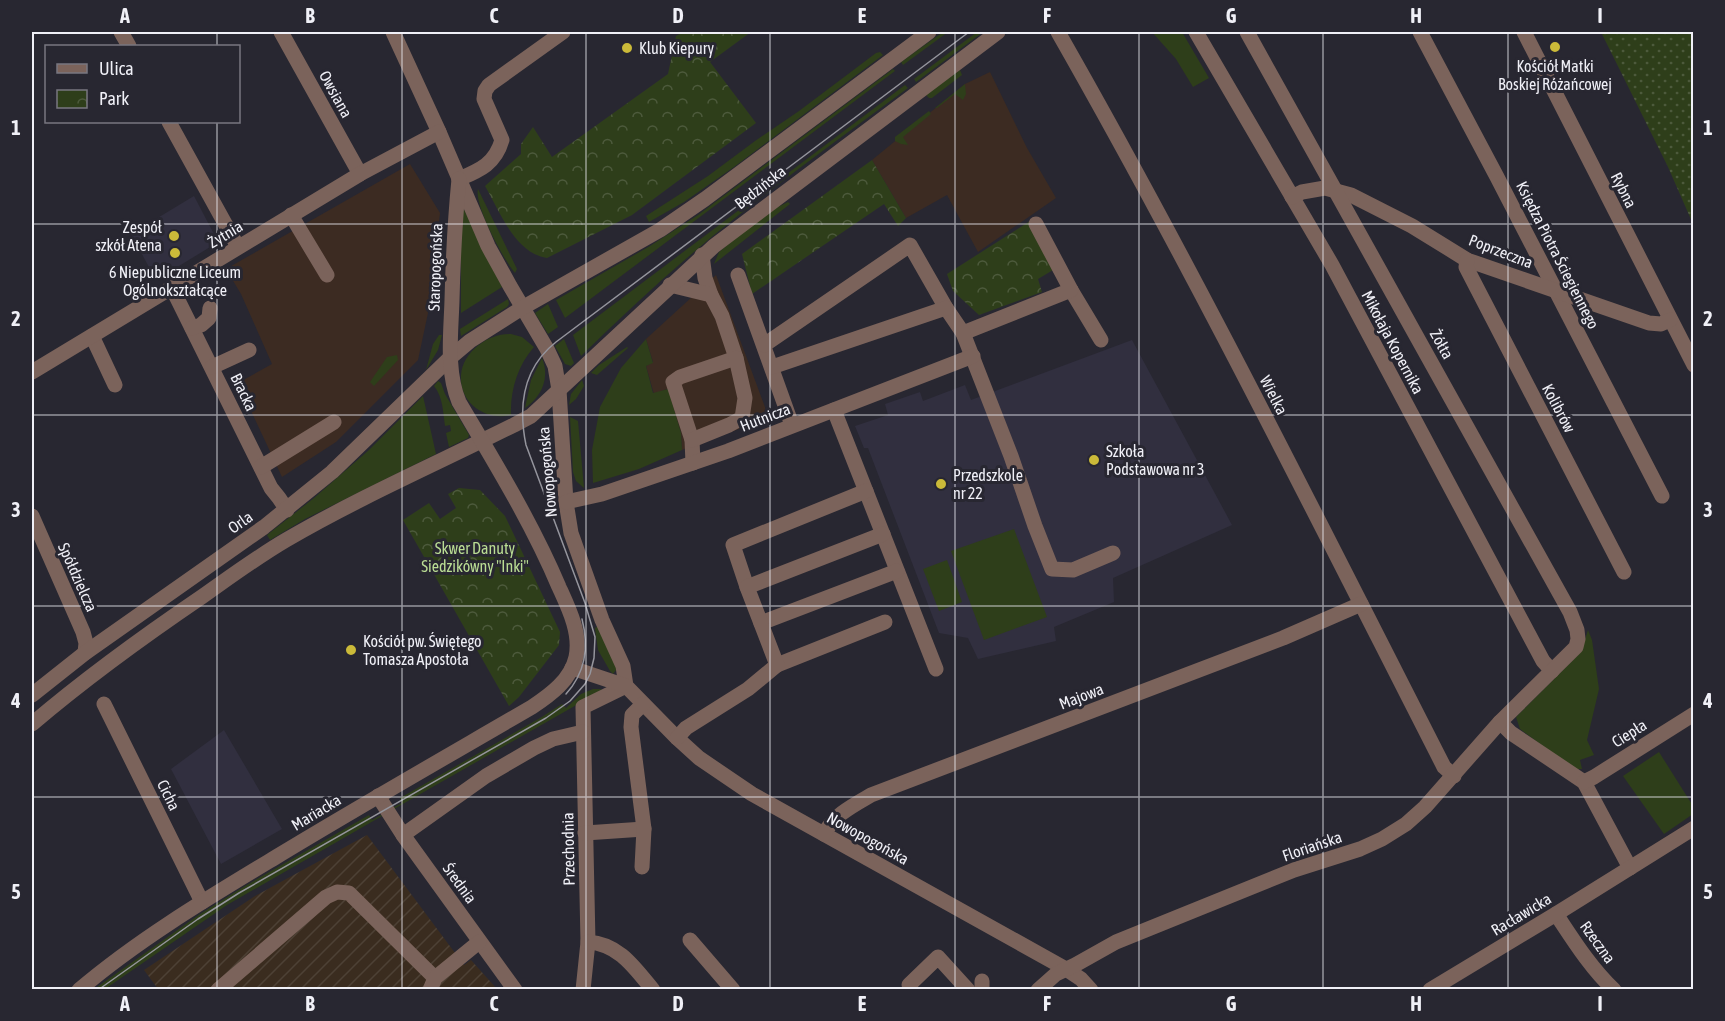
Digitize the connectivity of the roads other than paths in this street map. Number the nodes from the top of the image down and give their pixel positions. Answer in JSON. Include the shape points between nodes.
{"nodes":[{"id":1,"x":281,"y":32,"type":"edge"},
{"id":2,"x":393,"y":32,"type":"edge"},
{"id":3,"x":563,"y":32,"type":"edge"},
{"id":4,"x":929,"y":32,"type":"edge"},
{"id":5,"x":998,"y":32,"type":"edge"},
{"id":6,"x":1058,"y":32,"type":"edge"},
{"id":7,"x":1196,"y":32,"type":"edge"},
{"id":8,"x":1247,"y":32,"type":"edge"},
{"id":9,"x":1420,"y":32,"type":"edge"},
{"id":10,"x":1524,"y":32,"type":"edge"},
{"id":11,"x":910,"y":37,"type":"edge"},
{"id":12,"x":170,"y":123,"type":"edge"},
{"id":13,"x":439,"y":132,"type":"junction"},
{"id":14,"x":360,"y":174,"type":"junction"},
{"id":15,"x":459,"y":179,"type":"junction"},
{"id":16,"x":1335,"y":191,"type":"junction"},
{"id":17,"x":1292,"y":197,"type":"junction"},
{"id":18,"x":291,"y":215,"type":"junction"},
{"id":19,"x":1036,"y":224,"type":"dead end"},
{"id":20,"x":238,"y":248,"type":"junction"},
{"id":21,"x":702,"y":255,"type":"junction"},
{"id":22,"x":1467,"y":260,"type":"junction"},
{"id":23,"x":738,"y":274,"type":"dead end"},
{"id":24,"x":327,"y":275,"type":"dead end"},
{"id":25,"x":670,"y":285,"type":"junction"},
{"id":26,"x":172,"y":288,"type":"junction"},
{"id":27,"x":1071,"y":290,"type":"junction"},
{"id":28,"x":1555,"y":290,"type":"junction"},
{"id":29,"x":711,"y":295,"type":"junction"},
{"id":30,"x":210,"y":308,"type":"dead end"},
{"id":31,"x":522,"y":308,"type":"junction"},
{"id":32,"x":946,"y":308,"type":"junction"},
{"id":33,"x":1670,"y":320,"type":"junction"},
{"id":34,"x":192,"y":328,"type":"junction"},
{"id":35,"x":963,"y":333,"type":"junction"},
{"id":36,"x":92,"y":336,"type":"junction"},
{"id":37,"x":1101,"y":340,"type":"dead end"},
{"id":38,"x":764,"y":345,"type":"junction"},
{"id":39,"x":249,"y":350,"type":"dead end"},
{"id":40,"x":973,"y":356,"type":"junction"},
{"id":41,"x":451,"y":357,"type":"junction"},
{"id":42,"x":736,"y":358,"type":"junction"},
{"id":43,"x":34,"y":365,"type":"edge"},
{"id":44,"x":1694,"y":365,"type":"edge"},
{"id":45,"x":212,"y":367,"type":"junction"},
{"id":46,"x":772,"y":367,"type":"junction"},
{"id":47,"x":115,"y":385,"type":"dead end"},
{"id":48,"x":559,"y":390,"type":"junction"},
{"id":49,"x":834,"y":410,"type":"junction"},
{"id":50,"x":334,"y":422,"type":"dead end"},
{"id":51,"x":792,"y":425,"type":"junction"},
{"id":52,"x":692,"y":440,"type":"junction"},
{"id":53,"x":482,"y":441,"type":"junction"},
{"id":54,"x":693,"y":463,"type":"junction"},
{"id":55,"x":261,"y":467,"type":"junction"},
{"id":56,"x":866,"y":491,"type":"junction"},
{"id":57,"x":1662,"y":496,"type":"dead end"},
{"id":58,"x":566,"y":502,"type":"junction"},
{"id":59,"x":286,"y":510,"type":"junction"},
{"id":60,"x":32,"y":516,"type":"edge"},
{"id":61,"x":883,"y":534,"type":"junction"},
{"id":62,"x":1113,"y":553,"type":"dead end"},
{"id":63,"x":897,"y":571,"type":"junction"},
{"id":64,"x":1624,"y":572,"type":"dead end"},
{"id":65,"x":747,"y":587,"type":"junction"},
{"id":66,"x":1361,"y":604,"type":"junction"},
{"id":67,"x":885,"y":622,"type":"dead end"},
{"id":68,"x":761,"y":623,"type":"junction"},
{"id":69,"x":85,"y":653,"type":"junction"},
{"id":70,"x":777,"y":665,"type":"junction"},
{"id":71,"x":572,"y":668,"type":"junction"},
{"id":72,"x":936,"y":669,"type":"dead end"},
{"id":73,"x":1552,"y":671,"type":"junction"},
{"id":74,"x":626,"y":686,"type":"junction"},
{"id":75,"x":32,"y":695,"type":"edge"},
{"id":76,"x":641,"y":702,"type":"junction"},
{"id":77,"x":104,"y":704,"type":"dead end"},
{"id":78,"x":1694,"y":714,"type":"edge"},
{"id":79,"x":1500,"y":722,"type":"junction"},
{"id":80,"x":32,"y":724,"type":"edge"},
{"id":81,"x":583,"y":732,"type":"junction"},
{"id":82,"x":676,"y":738,"type":"junction"},
{"id":83,"x":1454,"y":776,"type":"junction"},
{"id":84,"x":1584,"y":782,"type":"junction"},
{"id":85,"x":378,"y":796,"type":"junction"},
{"id":86,"x":1694,"y":828,"type":"edge"},
{"id":87,"x":644,"y":829,"type":"junction"},
{"id":88,"x":585,"y":833,"type":"junction"},
{"id":89,"x":824,"y":834,"type":"junction"},
{"id":90,"x":403,"y":835,"type":"junction"},
{"id":91,"x":642,"y":867,"type":"dead end"},
{"id":92,"x":1630,"y":867,"type":"junction"},
{"id":93,"x":202,"y":902,"type":"junction"},
{"id":94,"x":1556,"y":914,"type":"junction"},
{"id":95,"x":690,"y":940,"type":"dead end"},
{"id":96,"x":479,"y":942,"type":"junction"},
{"id":97,"x":588,"y":942,"type":"junction"},
{"id":98,"x":1066,"y":969,"type":"junction"},
{"id":99,"x":432,"y":984,"type":"edge"},
{"id":100,"x":909,"y":986,"type":"dead end"},
{"id":101,"x":978,"y":987,"type":"edge"},
{"id":102,"x":79,"y":990,"type":"edge"},
{"id":103,"x":218,"y":990,"type":"edge"},
{"id":104,"x":515,"y":990,"type":"edge"},
{"id":105,"x":583,"y":990,"type":"edge"},
{"id":106,"x":653,"y":990,"type":"edge"},
{"id":107,"x":733,"y":990,"type":"edge"},
{"id":108,"x":1038,"y":990,"type":"edge"},
{"id":109,"x":1091,"y":990,"type":"edge"},
{"id":110,"x":1430,"y":990,"type":"edge"},
{"id":111,"x":1614,"y":990,"type":"edge"}],
"edges":[{"from":1,"to":14,"type":"street","name":"Owsiana"},
{"from":2,"to":13,"type":"street","name":"Staropogońska"},
{"from":3,"to":15,"type":"street","via":[[489,85],[484,99],[502,140],[499,153],[487,165]]},
{"from":4,"to":11,"type":"street","name":"Będzińska"},
{"from":5,"to":21,"type":"street","name":"Będzińska"},
{"from":6,"to":66,"type":"street","name":"Wielka","via":[[1240,367]]},
{"from":7,"to":17,"type":"street","name":"Mikołaja Kopernika"},
{"from":8,"to":16,"type":"street","name":"Żółta"},
{"from":9,"to":28,"type":"street","name":"Księdza Piotra Ściegiennego"},
{"from":10,"to":33,"type":"street","name":"Rybna"},
{"from":11,"to":31,"type":"street","name":"Będzińska","via":[[705,199],[660,230]]},
{"from":12,"to":20,"type":"street"},
{"from":13,"to":14,"type":"street","name":"Żytnia"},
{"from":13,"to":15,"type":"street","name":"Staropogońska"},
{"from":14,"to":18,"type":"street","name":"Żytnia"},
{"from":15,"to":31,"type":"street","name":"Staropogońska","via":[[488,246]]},
{"from":15,"to":41,"type":"street","name":"Staropogońska"},
{"from":16,"to":17,"type":"street","name":"Poprzeczna","via":[[1325,188]]},
{"from":16,"to":22,"type":"street","name":"Poprzeczna","via":[[1380,209]]},
{"from":16,"to":73,"type":"street","name":"Żółta","via":[[1570,612],[1577,630],[1576,647]]},
{"from":17,"to":73,"type":"street","name":"Mikołaja Kopernika","via":[[1348,294],[1543,661]]},
{"from":18,"to":20,"type":"street","name":"Żytnia"},
{"from":18,"to":24,"type":"street"},
{"from":19,"to":27,"type":"street"},
{"from":20,"to":26,"type":"street","name":"Żytnia"},
{"from":21,"to":25,"type":"street","name":"Będzińska"},
{"from":21,"to":29,"type":"street"},
{"from":22,"to":28,"type":"street","name":"Poprzeczna"},
{"from":22,"to":64,"type":"street","name":"Kolibrów","via":[[1466,267]]},
{"from":23,"to":38,"type":"street"},
{"from":25,"to":29,"type":"street"},
{"from":25,"to":48,"type":"street","name":"Będzińska"},
{"from":26,"to":34,"type":"street","name":"Bracka"},
{"from":26,"to":36,"type":"street","name":"Żytnia"},
{"from":27,"to":35,"type":"street"},
{"from":27,"to":37,"type":"street"},
{"from":28,"to":33,"type":"street","name":"Poprzeczna","via":[[1649,323]]},
{"from":28,"to":57,"type":"street","name":"Księdza Piotra Ściegiennego"},
{"from":29,"to":42,"type":"street"},
{"from":30,"to":34,"type":"street","via":[[209,318]]},
{"from":31,"to":41,"type":"street","name":"Będzińska"},
{"from":31,"to":48,"type":"street","name":"Nowopogońska","via":[[548,349]]},
{"from":32,"to":35,"type":"street"},
{"from":32,"to":38,"type":"street","via":[[910,245]]},
{"from":32,"to":46,"type":"street"},
{"from":33,"to":44,"type":"street","name":"Rybna"},
{"from":34,"to":45,"type":"street","name":"Bracka"},
{"from":35,"to":40,"type":"street"},
{"from":36,"to":43,"type":"street","name":"Żytnia"},
{"from":36,"to":47,"type":"street"},
{"from":38,"to":46,"type":"street"},
{"from":39,"to":45,"type":"street"},
{"from":40,"to":49,"type":"street","name":"Hutnicza"},
{"from":40,"to":62,"type":"street","via":[[1052,569],[1072,570]]},
{"from":41,"to":53,"type":"street","name":"Staropogońska","via":[[455,392]]},
{"from":41,"to":59,"type":"street","name":"Orla","via":[[341,464]]},
{"from":42,"to":52,"type":"street","via":[[745,398],[742,418]]},
{"from":42,"to":52,"type":"street","via":[[673,382]]},
{"from":45,"to":55,"type":"street","name":"Bracka"},
{"from":46,"to":51,"type":"street"},
{"from":48,"to":53,"type":"street","name":"Będzińska","via":[[531,416]]},
{"from":48,"to":58,"type":"street","name":"Nowopogońska"},
{"from":49,"to":51,"type":"street","name":"Hutnicza"},
{"from":49,"to":56,"type":"street"},
{"from":50,"to":55,"type":"street"},
{"from":51,"to":54,"type":"street","name":"Hutnicza"},
{"from":52,"to":54,"type":"street"},
{"from":53,"to":71,"type":"street","name":"Nowopogońska","via":[[530,524],[566,602],[578,643]]},
{"from":53,"to":80,"type":"street","via":[[286,540],[115,658]]},
{"from":54,"to":58,"type":"street","name":"Hutnicza"},
{"from":55,"to":59,"type":"street","name":"Bracka"},
{"from":56,"to":61,"type":"street"},
{"from":56,"to":65,"type":"street","via":[[733,545]]},
{"from":58,"to":74,"type":"street","name":"Nowopogońska","via":[[571,533],[623,666]]},
{"from":59,"to":69,"type":"street","name":"Orla"},
{"from":60,"to":69,"type":"street","name":"Spółdzielcza","via":[[83,632]]},
{"from":61,"to":63,"type":"street"},
{"from":61,"to":65,"type":"street"},
{"from":63,"to":68,"type":"street"},
{"from":63,"to":72,"type":"street"},
{"from":65,"to":68,"type":"street"},
{"from":66,"to":83,"type":"street","name":"Wielka","via":[[1444,767]]},
{"from":66,"to":89,"type":"street","name":"Majowa","via":[[1283,638],[871,795],[834,819]]},
{"from":67,"to":70,"type":"street"},
{"from":68,"to":70,"type":"street"},
{"from":69,"to":75,"type":"street","name":"Orla"},
{"from":70,"to":82,"type":"street"},
{"from":71,"to":74,"type":"street"},
{"from":71,"to":85,"type":"street","name":"Mariacka","via":[[550,695],[532,707]]},
{"from":73,"to":79,"type":"street","name":"Floriańska"},
{"from":74,"to":76,"type":"street","name":"Nowopogońska"},
{"from":74,"to":81,"type":"street","name":"Przechodnia","via":[[583,707]]},
{"from":76,"to":82,"type":"street","name":"Nowopogońska"},
{"from":76,"to":87,"type":"street","via":[[632,715],[631,727]]},
{"from":77,"to":93,"type":"street","name":"Cicha"},
{"from":78,"to":84,"type":"street","name":"Ciepła"},
{"from":79,"to":83,"type":"street","name":"Floriańska"},
{"from":79,"to":84,"type":"street"},
{"from":81,"to":88,"type":"street","name":"Przechodnia"},
{"from":81,"to":90,"type":"street","via":[[534,748],[486,776]]},
{"from":82,"to":89,"type":"street","name":"Nowopogońska","via":[[752,794]]},
{"from":83,"to":98,"type":"street","name":"Floriańska","via":[[1406,825],[1382,839],[1116,942]]},
{"from":84,"to":92,"type":"street"},
{"from":85,"to":90,"type":"street","name":"Średnia"},
{"from":85,"to":93,"type":"street","name":"Mariacka"},
{"from":86,"to":92,"type":"street","name":"Racławicka"},
{"from":87,"to":88,"type":"street"},
{"from":87,"to":91,"type":"street"},
{"from":88,"to":97,"type":"street","name":"Przechodnia"},
{"from":89,"to":98,"type":"street","name":"Nowopogońska"},
{"from":90,"to":96,"type":"street","name":"Średnia"},
{"from":92,"to":94,"type":"street","name":"Racławicka"},
{"from":93,"to":102,"type":"street","name":"Mariacka"},
{"from":94,"to":110,"type":"street","name":"Racławicka"},
{"from":94,"to":111,"type":"street","name":"Rzeczna","via":[[1582,954]]},
{"from":95,"to":107,"type":"street"},
{"from":96,"to":99,"type":"street"},
{"from":96,"to":104,"type":"street","name":"Średnia"},
{"from":97,"to":105,"type":"street","name":"Przechodnia"},
{"from":97,"to":106,"type":"street","via":[[616,951]]},
{"from":98,"to":108,"type":"street","name":"Floriańska"},
{"from":98,"to":109,"type":"street","name":"Nowopogońska"},
{"from":99,"to":103,"type":"street","via":[[349,893],[337,892],[326,897]]},
{"from":100,"to":101,"type":"street","via":[[938,957]]}]}
